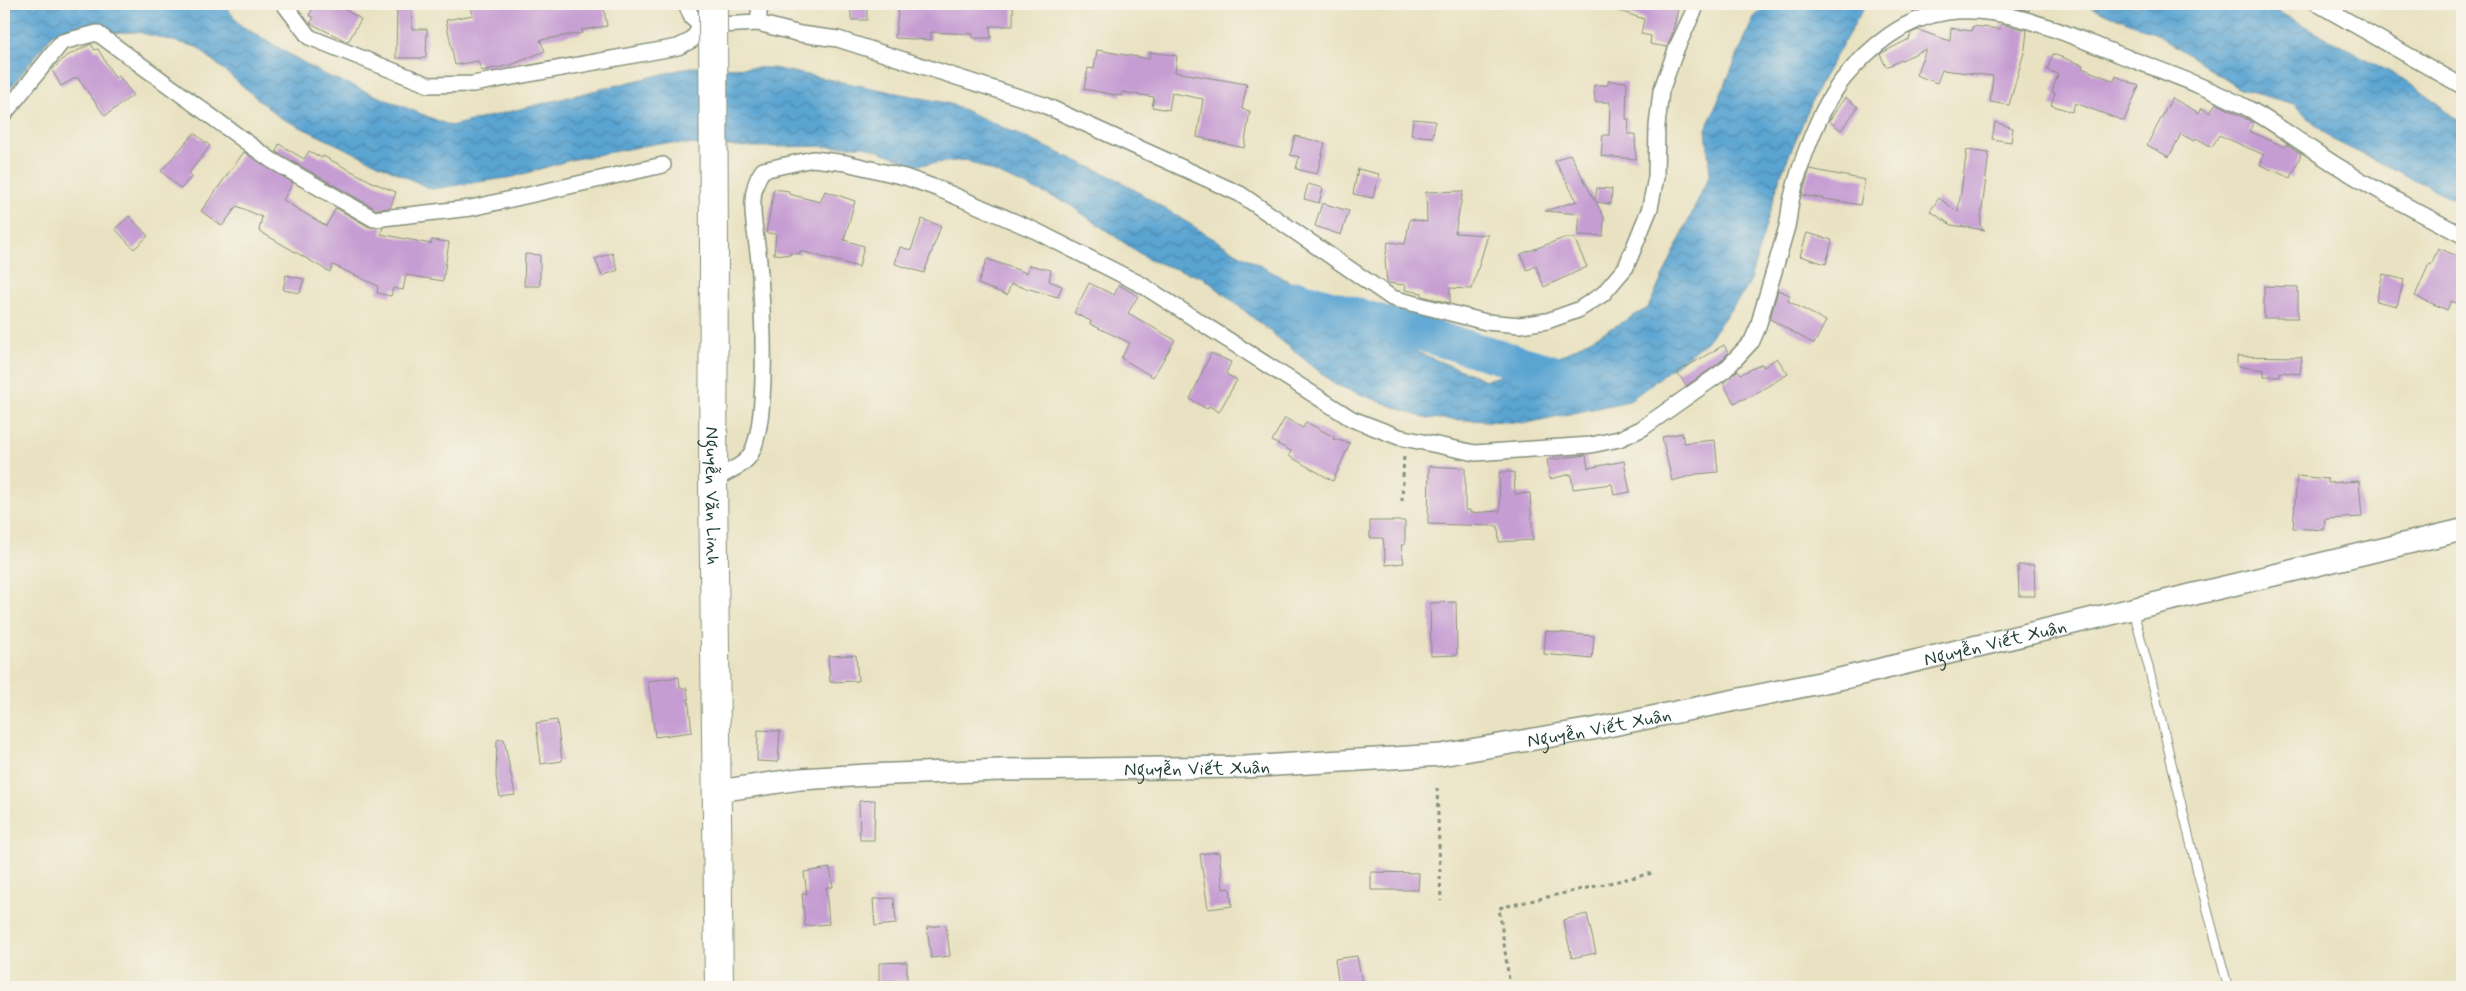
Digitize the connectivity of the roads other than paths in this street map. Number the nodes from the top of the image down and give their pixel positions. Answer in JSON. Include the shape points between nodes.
{"nodes":[{"id":1,"x":284,"y":4,"type":"edge"},
{"id":2,"x":686,"y":4,"type":"edge"},
{"id":3,"x":760,"y":4,"type":"edge"},
{"id":4,"x":1697,"y":4,"type":"edge"},
{"id":5,"x":2318,"y":4,"type":"edge"},
{"id":6,"x":707,"y":15,"type":"edge"},
{"id":7,"x":758,"y":23,"type":"junction"},
{"id":8,"x":2462,"y":86,"type":"edge"},
{"id":9,"x":4,"y":114,"type":"edge"},
{"id":10,"x":664,"y":165,"type":"dead end"},
{"id":11,"x":2462,"y":234,"type":"edge"},
{"id":12,"x":713,"y":480,"type":"junction"},
{"id":13,"x":2462,"y":530,"type":"edge"},
{"id":14,"x":2133,"y":610,"type":"junction"},
{"id":15,"x":718,"y":791,"type":"junction"},
{"id":16,"x":719,"y":987,"type":"edge"},
{"id":17,"x":2228,"y":987,"type":"edge"}],
"edges":[{"from":1,"to":6,"type":"street","via":[[309,37],[429,85],[473,84],[670,49],[692,40]]},
{"from":2,"to":6,"type":"street","via":[[692,18]]},
{"from":3,"to":7,"type":"street"},
{"from":4,"to":7,"type":"street","via":[[1661,91],[1656,177],[1650,208],[1626,267],[1603,294],[1578,310],[1547,321],[1520,325],[1486,322],[1392,298],[1240,194],[1044,105],[838,39],[800,34]]},
{"from":5,"to":8,"type":"street"},
{"from":6,"to":7,"type":"street"},
{"from":6,"to":12,"type":"highway","name":"Nguyễn Văn Linh","bridge":true,"via":[[714,256]]},
{"from":9,"to":10,"type":"street","via":[[62,42],[96,33],[271,160],[374,219],[471,208]]},
{"from":11,"to":12,"type":"street","via":[[2342,169],[2251,110],[2204,88],[2035,23],[1972,11],[1946,12],[1899,28],[1881,41],[1844,78],[1829,101],[1818,123],[1791,202],[1787,227],[1758,327],[1739,358],[1641,430],[1620,439],[1592,445],[1474,453],[1399,437],[1352,419],[1142,285],[1036,231],[905,177],[813,159],[763,170],[756,179],[754,198],[762,369],[760,429],[748,458]]},
{"from":12,"to":15,"type":"highway","name":"Nguyễn Văn Linh"},
{"from":13,"to":14,"type":"street","name":"Nguyễn Viết Xuân"},
{"from":14,"to":15,"type":"street","name":"Nguyễn Viết Xuân","via":[[1844,678],[1598,728],[1441,755],[1244,767],[867,775],[800,779]]},
{"from":14,"to":17,"type":"lane"},
{"from":15,"to":16,"type":"highway","name":"Nguyễn Văn Linh"}]}
